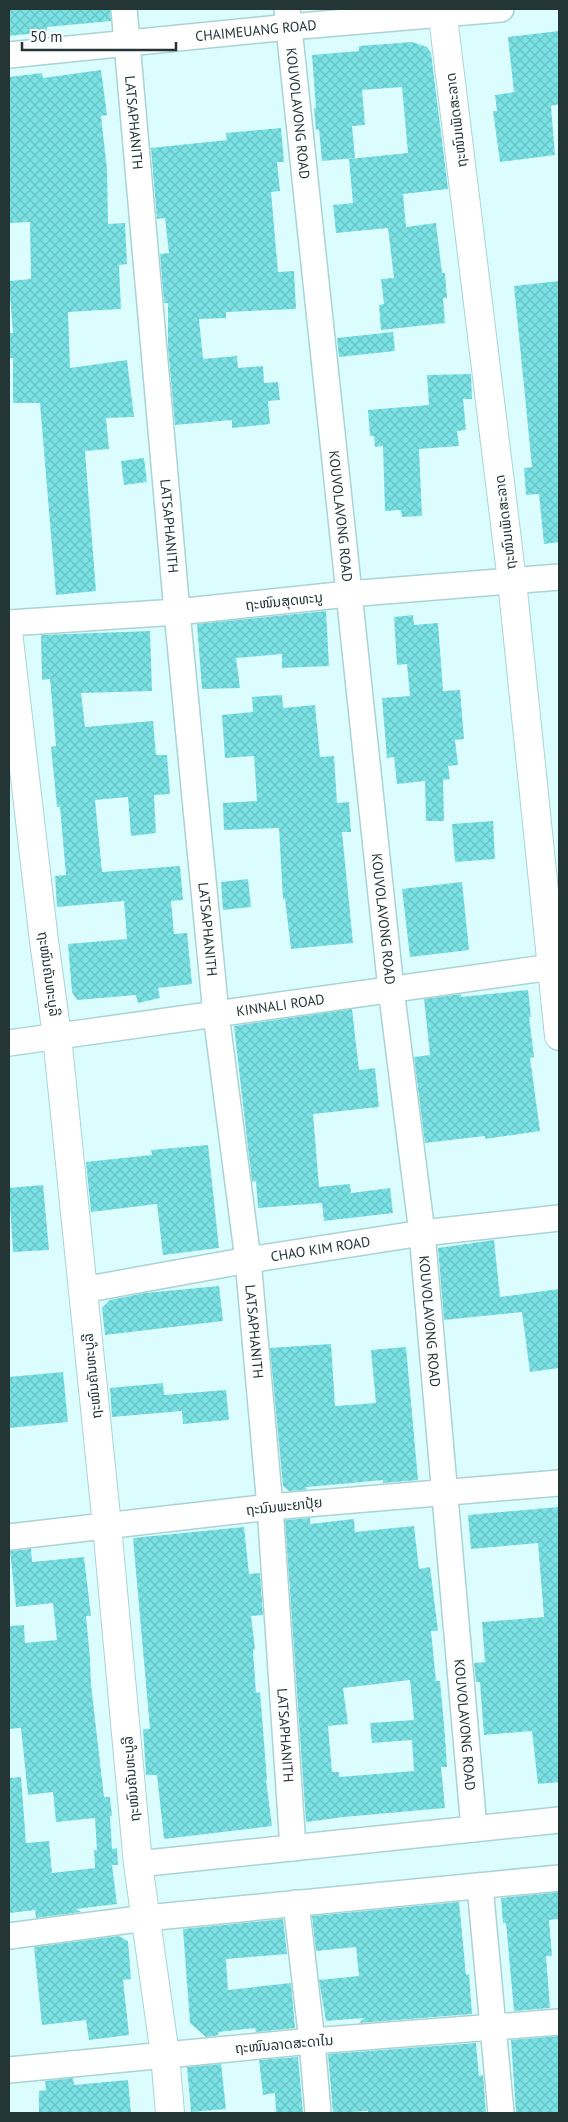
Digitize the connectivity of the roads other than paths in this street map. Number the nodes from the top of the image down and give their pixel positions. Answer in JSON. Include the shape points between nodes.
{"nodes":[{"id":1,"x":124,"y":9,"type":"edge"},
{"id":2,"x":501,"y":9,"type":"edge"},
{"id":3,"x":443,"y":11,"type":"edge"},
{"id":4,"x":288,"y":18,"type":"edge"},
{"id":5,"x":127,"y":42,"type":"junction"},
{"id":6,"x":9,"y":55,"type":"edge"},
{"id":7,"x":559,"y":577,"type":"edge"},
{"id":8,"x":512,"y":581,"type":"junction"},
{"id":9,"x":348,"y":594,"type":"junction"},
{"id":10,"x":177,"y":612,"type":"junction"},
{"id":11,"x":9,"y":623,"type":"edge"},
{"id":12,"x":9,"y":640,"type":"edge"},
{"id":13,"x":552,"y":967,"type":"junction"},
{"id":14,"x":391,"y":989,"type":"junction"},
{"id":15,"x":216,"y":1014,"type":"junction"},
{"id":16,"x":57,"y":1036,"type":"junction"},
{"id":17,"x":559,"y":1036,"type":"edge"},
{"id":18,"x":9,"y":1043,"type":"edge"},
{"id":19,"x":559,"y":1218,"type":"edge"},
{"id":20,"x":422,"y":1233,"type":"junction"},
{"id":21,"x":248,"y":1260,"type":"junction"},
{"id":22,"x":83,"y":1290,"type":"junction"},
{"id":23,"x":559,"y":1484,"type":"edge"},
{"id":24,"x":446,"y":1491,"type":"junction"},
{"id":25,"x":270,"y":1507,"type":"junction"},
{"id":26,"x":107,"y":1526,"type":"junction"},
{"id":27,"x":9,"y":1537,"type":"edge"},
{"id":28,"x":559,"y":1820,"type":"edge"},
{"id":29,"x":474,"y":1829,"type":"junction"},
{"id":30,"x":293,"y":1848,"type":"junction"},
{"id":31,"x":138,"y":1864,"type":"junction"},
{"id":32,"x":559,"y":1878,"type":"edge"},
{"id":33,"x":480,"y":1886,"type":"junction"},
{"id":34,"x":296,"y":1903,"type":"junction"},
{"id":35,"x":146,"y":1918,"type":"junction"},
{"id":36,"x":9,"y":1936,"type":"edge"},
{"id":37,"x":559,"y":2022,"type":"edge"},
{"id":38,"x":494,"y":2028,"type":"junction"},
{"id":39,"x":312,"y":2041,"type":"junction"},
{"id":40,"x":165,"y":2055,"type":"junction"},
{"id":41,"x":9,"y":2070,"type":"edge"},
{"id":42,"x":170,"y":2113,"type":"edge"},
{"id":43,"x":318,"y":2113,"type":"edge"},
{"id":44,"x":501,"y":2113,"type":"edge"}],
"edges":[{"from":1,"to":5,"type":"street","name":"LATSAPHANITH"},
{"from":2,"to":3,"type":"street","name":"CHAIMEUANG ROAD"},
{"from":3,"to":4,"type":"street","name":"CHAIMEUANG ROAD"},
{"from":3,"to":8,"type":"main road","name":"ຖະໜົນເພັດສະລາດ"},
{"from":4,"to":5,"type":"street","name":"CHAIMEUANG ROAD"},
{"from":4,"to":9,"type":"street","name":"KOUVOLAVONG ROAD"},
{"from":5,"to":6,"type":"street","name":"CHAIMEUANG ROAD"},
{"from":5,"to":10,"type":"street","name":"LATSAPHANITH"},
{"from":7,"to":8,"type":"street","name":"ຖະໜົນສຸດທະນູ"},
{"from":8,"to":9,"type":"street","name":"ຖະໜົນສຸດທະນູ"},
{"from":8,"to":13,"type":"main road","name":"ຖະໜົນເພັດສະລາດ"},
{"from":9,"to":10,"type":"street","name":"ຖະໜົນສຸດທະນູ"},
{"from":9,"to":14,"type":"street","name":"KOUVOLAVONG ROAD"},
{"from":10,"to":11,"type":"street","name":"ຖະໜົນສຸດທະນູ"},
{"from":10,"to":15,"type":"street","name":"LATSAPHANITH"},
{"from":12,"to":16,"type":"main road","name":"ຖະໜົນຄັນທະບູລີ"},
{"from":13,"to":14,"type":"street","name":"KINNALI ROAD"},
{"from":13,"to":17,"type":"main road","name":"ຖະໜົນເພັດສະລາດ"},
{"from":14,"to":15,"type":"street","name":"KINNALI ROAD"},
{"from":14,"to":20,"type":"street","name":"KOUVOLAVONG ROAD"},
{"from":15,"to":16,"type":"street","name":"KINNALI ROAD"},
{"from":15,"to":21,"type":"street","name":"LATSAPHANITH"},
{"from":16,"to":18,"type":"street","name":"KINNALI ROAD"},
{"from":16,"to":22,"type":"main road","name":"ຖະໜົນຄັນທະບູລີ"},
{"from":19,"to":20,"type":"street","name":"CHAO KIM ROAD"},
{"from":20,"to":21,"type":"street","name":"CHAO KIM ROAD"},
{"from":20,"to":24,"type":"street","name":"KOUVOLAVONG ROAD"},
{"from":21,"to":22,"type":"street","name":"CHAO KIM ROAD"},
{"from":21,"to":25,"type":"street","name":"LATSAPHANITH"},
{"from":22,"to":26,"type":"main road","name":"ຖະໜົນຄັນທະບູລີ"},
{"from":23,"to":24,"type":"street","name":"ຖະນົນພະຍາປຸ້ຍ"},
{"from":24,"to":25,"type":"street","name":"ຖະນົນພະຍາປຸ້ຍ"},
{"from":24,"to":29,"type":"street","name":"KOUVOLAVONG ROAD"},
{"from":25,"to":26,"type":"street","name":"ຖະນົນພະຍາປຸ້ຍ"},
{"from":25,"to":30,"type":"street","name":"LATSAPHANITH"},
{"from":26,"to":27,"type":"street","name":"ຖະນົນພະຍາປຸ້ຍ"},
{"from":26,"to":31,"type":"main road","name":"ຖະໜົນຄັນທະບູລີ"},
{"from":28,"to":29,"type":"street"},
{"from":29,"to":30,"type":"street"},
{"from":30,"to":31,"type":"street"},
{"from":31,"to":35,"type":"main road","name":"ຖະໜົນຄັນທະບູລີ"},
{"from":32,"to":33,"type":"street"},
{"from":33,"to":34,"type":"street"},
{"from":33,"to":38,"type":"street"},
{"from":34,"to":35,"type":"street"},
{"from":34,"to":39,"type":"street"},
{"from":35,"to":36,"type":"street"},
{"from":35,"to":40,"type":"main road","name":"ຖະໜົນຄັນທະບູລີ"},
{"from":37,"to":38,"type":"street","name":"ຖະໜົນລາດສະດາໄນ"},
{"from":38,"to":39,"type":"street","name":"ຖະໜົນລາດສະດາໄນ"},
{"from":38,"to":44,"type":"street"},
{"from":39,"to":40,"type":"street","name":"ຖະໜົນລາດສະດາໄນ"},
{"from":39,"to":43,"type":"street"},
{"from":40,"to":41,"type":"street","name":"ຖະໜົນລາດສະດາໄນ"},
{"from":40,"to":42,"type":"main road","name":"ຖະໜົນຄັນທະບູລີ"}]}
